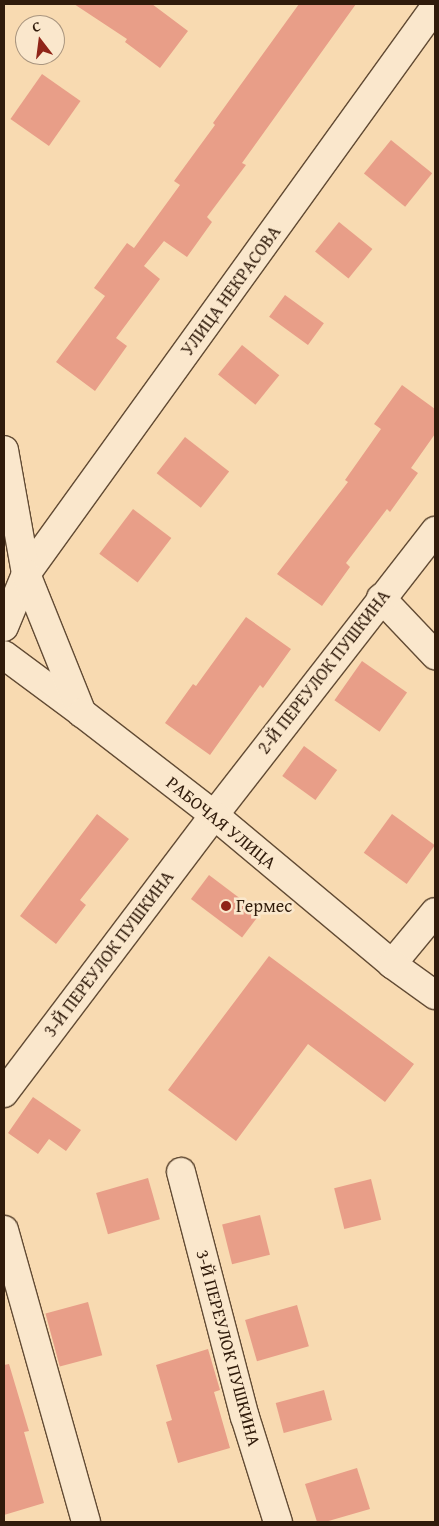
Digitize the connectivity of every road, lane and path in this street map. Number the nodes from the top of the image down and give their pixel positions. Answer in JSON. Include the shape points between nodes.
{"nodes":[{"id":1,"x":435,"y":7,"type":"edge"},
{"id":2,"x":4,"y":450,"type":"edge"},
{"id":3,"x":435,"y":531,"type":"edge"},
{"id":4,"x":26,"y":574,"type":"junction"},
{"id":5,"x":381,"y":598,"type":"junction"},
{"id":6,"x":4,"y":627,"type":"edge"},
{"id":7,"x":4,"y":655,"type":"edge"},
{"id":8,"x":435,"y":656,"type":"edge"},
{"id":9,"x":82,"y":713,"type":"junction"},
{"id":10,"x":214,"y":815,"type":"junction"},
{"id":11,"x":435,"y":912,"type":"edge"},
{"id":12,"x":392,"y":964,"type":"junction"},
{"id":13,"x":435,"y":995,"type":"edge"},
{"id":14,"x":4,"y":1093,"type":"edge"},
{"id":15,"x":181,"y":1172,"type":"dead end"},
{"id":16,"x":4,"y":1230,"type":"edge"},
{"id":17,"x":86,"y":1522,"type":"edge"},
{"id":18,"x":278,"y":1522,"type":"edge"}],
"edges":[{"from":1,"to":4,"type":"street","name":"УЛИЦА НЕКРАСОВА"},
{"from":2,"to":4,"type":"street"},
{"from":3,"to":5,"type":"street","name":"2-Й ПЕРЕУЛОК ПУШКИНА"},
{"from":4,"to":6,"type":"street","name":"УЛИЦА НЕКРАСОВА"},
{"from":4,"to":9,"type":"street"},
{"from":5,"to":8,"type":"street"},
{"from":5,"to":10,"type":"street","name":"2-Й ПЕРЕУЛОК ПУШКИНА"},
{"from":7,"to":9,"type":"street","name":"РАБОЧАЯ УЛИЦА"},
{"from":9,"to":10,"type":"street","name":"РАБОЧАЯ УЛИЦА"},
{"from":10,"to":12,"type":"street","name":"РАБОЧАЯ УЛИЦА"},
{"from":10,"to":14,"type":"street","name":"3-Й ПЕРЕУЛОК ПУШКИНА"},
{"from":11,"to":12,"type":"street"},
{"from":12,"to":13,"type":"street","name":"РАБОЧАЯ УЛИЦА"},
{"from":15,"to":18,"type":"street","name":"3-Й ПЕРЕУЛОК ПУШКИНА","via":[[245,1417]]},
{"from":16,"to":17,"type":"street"}]}
